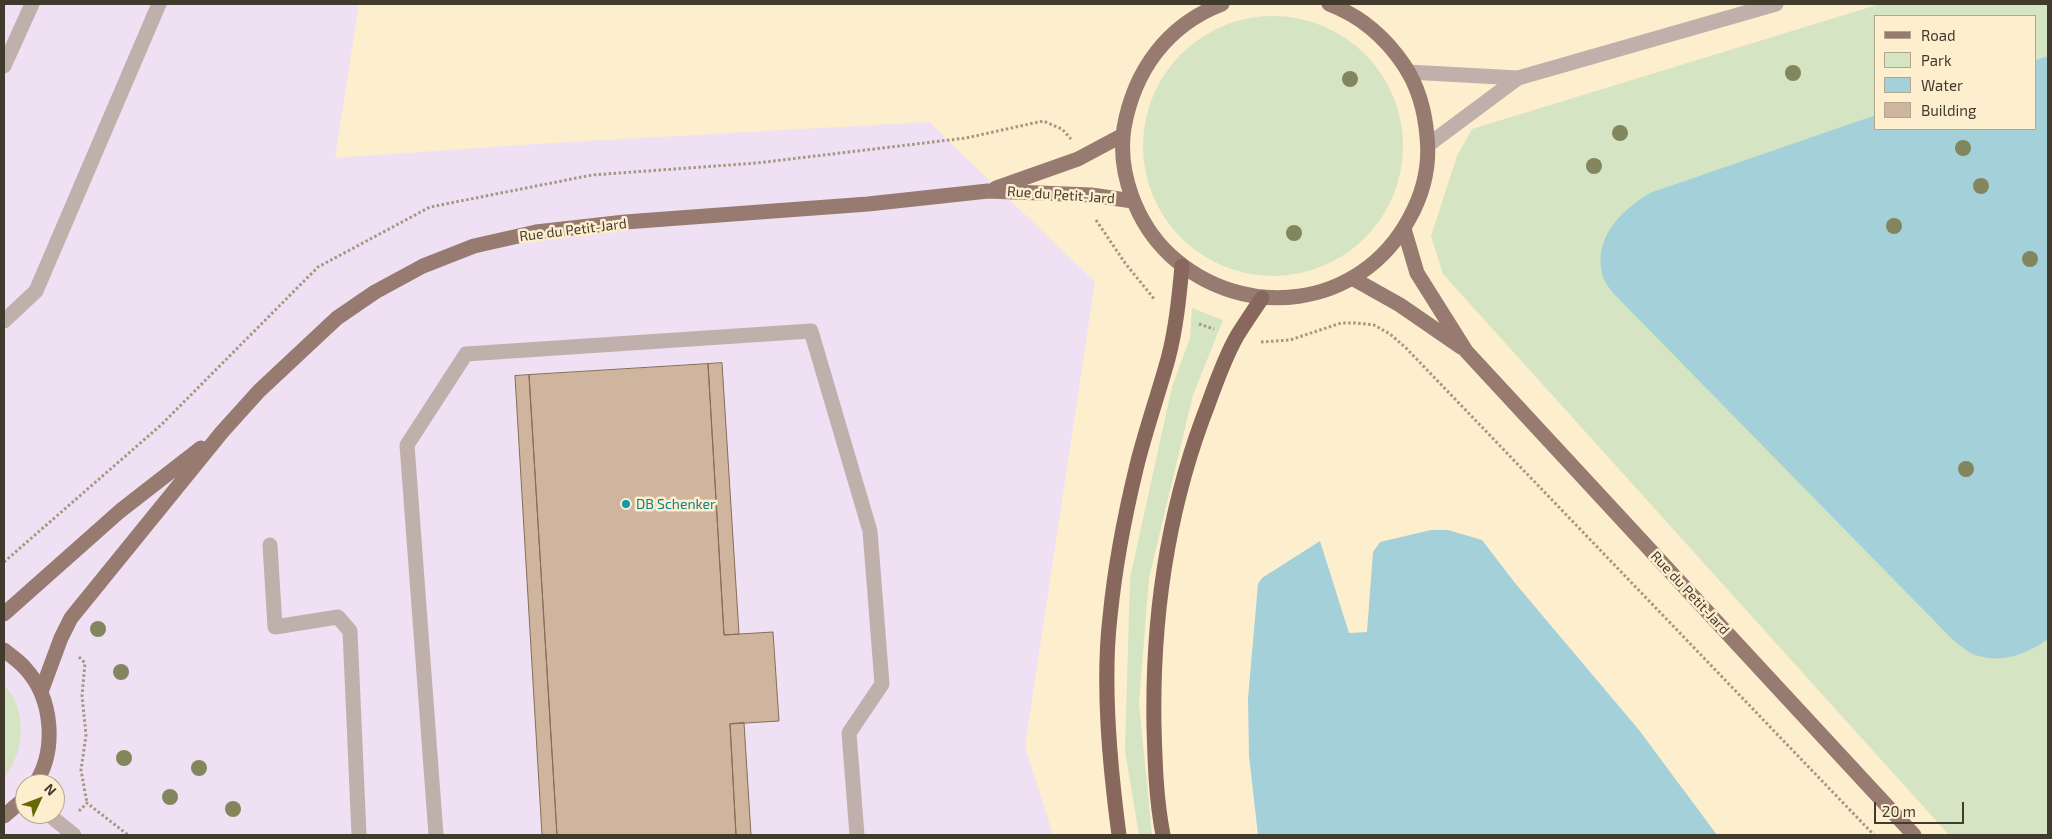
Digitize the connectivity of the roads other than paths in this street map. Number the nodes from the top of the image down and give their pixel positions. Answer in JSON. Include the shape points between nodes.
{"nodes":[{"id":1,"x":32,"y":4,"type":"edge"},
{"id":2,"x":159,"y":4,"type":"edge"},
{"id":3,"x":1222,"y":4,"type":"edge"},
{"id":4,"x":1329,"y":4,"type":"edge"},
{"id":5,"x":1776,"y":4,"type":"edge"},
{"id":6,"x":4,"y":66,"type":"edge"},
{"id":7,"x":1408,"y":72,"type":"junction"},
{"id":8,"x":1518,"y":78,"type":"junction"},
{"id":9,"x":1123,"y":135,"type":"junction"},
{"id":10,"x":1428,"y":145,"type":"junction"},
{"id":11,"x":988,"y":191,"type":"junction"},
{"id":12,"x":1133,"y":201,"type":"junction"},
{"id":13,"x":1404,"y":229,"type":"junction"},
{"id":14,"x":1182,"y":266,"type":"junction"},
{"id":15,"x":1352,"y":278,"type":"junction"},
{"id":16,"x":1262,"y":298,"type":"junction"},
{"id":17,"x":4,"y":321,"type":"edge"},
{"id":18,"x":1466,"y":351,"type":"junction"},
{"id":19,"x":222,"y":432,"type":"junction"},
{"id":20,"x":270,"y":545,"type":"dead end"},
{"id":21,"x":4,"y":614,"type":"edge"},
{"id":22,"x":4,"y":650,"type":"edge"},
{"id":23,"x":40,"y":692,"type":"junction"},
{"id":24,"x":41,"y":774,"type":"edge"},
{"id":25,"x":15,"y":807,"type":"edge"},
{"id":26,"x":4,"y":816,"type":"edge"},
{"id":27,"x":60,"y":824,"type":"edge"},
{"id":28,"x":74,"y":835,"type":"edge"},
{"id":29,"x":359,"y":835,"type":"edge"},
{"id":30,"x":436,"y":835,"type":"edge"},
{"id":31,"x":856,"y":835,"type":"edge"},
{"id":32,"x":1119,"y":835,"type":"edge"},
{"id":33,"x":1163,"y":835,"type":"edge"},
{"id":34,"x":1914,"y":835,"type":"edge"}],
"edges":[{"from":1,"to":6,"type":"street"},
{"from":2,"to":17,"type":"street","via":[[36,290]]},
{"from":3,"to":9,"type":"main road","via":[[1183,24],[1148,61],[1130,101]]},
{"from":4,"to":7,"type":"main road","via":[[1355,16],[1376,32],[1394,50]]},
{"from":5,"to":8,"type":"street"},
{"from":7,"to":8,"type":"street"},
{"from":7,"to":10,"type":"main road","via":[[1426,120]]},
{"from":8,"to":10,"type":"street"},
{"from":9,"to":11,"type":"main road","name":"Rue du Petit-Jard","via":[[1078,159]]},
{"from":9,"to":12,"type":"main road","via":[[1123,157]]},
{"from":10,"to":13,"type":"main road","via":[[1422,188]]},
{"from":11,"to":12,"type":"main road","name":"Rue du Petit-Jard","via":[[1092,195]]},
{"from":11,"to":19,"type":"main road","name":"Rue du Petit-Jard","via":[[868,204],[626,222],[536,232],[474,246],[423,266],[375,292],[337,318],[259,391]]},
{"from":12,"to":14,"type":"main road","via":[[1162,248]]},
{"from":13,"to":15,"type":"main road","via":[[1389,248]]},
{"from":13,"to":18,"type":"main road","name":"Rue du Petit-Jard","via":[[1418,273]]},
{"from":14,"to":16,"type":"main road","via":[[1220,288]]},
{"from":14,"to":32,"type":"highway","via":[[1168,358],[1137,464],[1110,618],[1110,745]]},
{"from":15,"to":16,"type":"main road","via":[[1308,295]]},
{"from":15,"to":18,"type":"main road","name":"Rue du Petit-Jard","via":[[1400,305]]},
{"from":16,"to":33,"type":"highway","via":[[1237,336],[1211,396],[1183,473],[1168,538],[1154,673],[1155,768]]},
{"from":18,"to":34,"type":"main road","name":"Rue du Petit-Jard"},
{"from":19,"to":21,"type":"main road","via":[[120,511]]},
{"from":19,"to":23,"type":"main road","via":[[71,618]]},
{"from":20,"to":29,"type":"street","via":[[274,627],[338,617],[350,631]]},
{"from":22,"to":23,"type":"main road","via":[[25,668]]},
{"from":23,"to":24,"type":"main road","via":[[49,719],[49,747]]},
{"from":25,"to":26,"type":"main road"},
{"from":27,"to":28,"type":"street"},
{"from":30,"to":31,"type":"street","via":[[407,445],[466,354],[811,331],[870,531],[882,684],[849,733]]}]}
